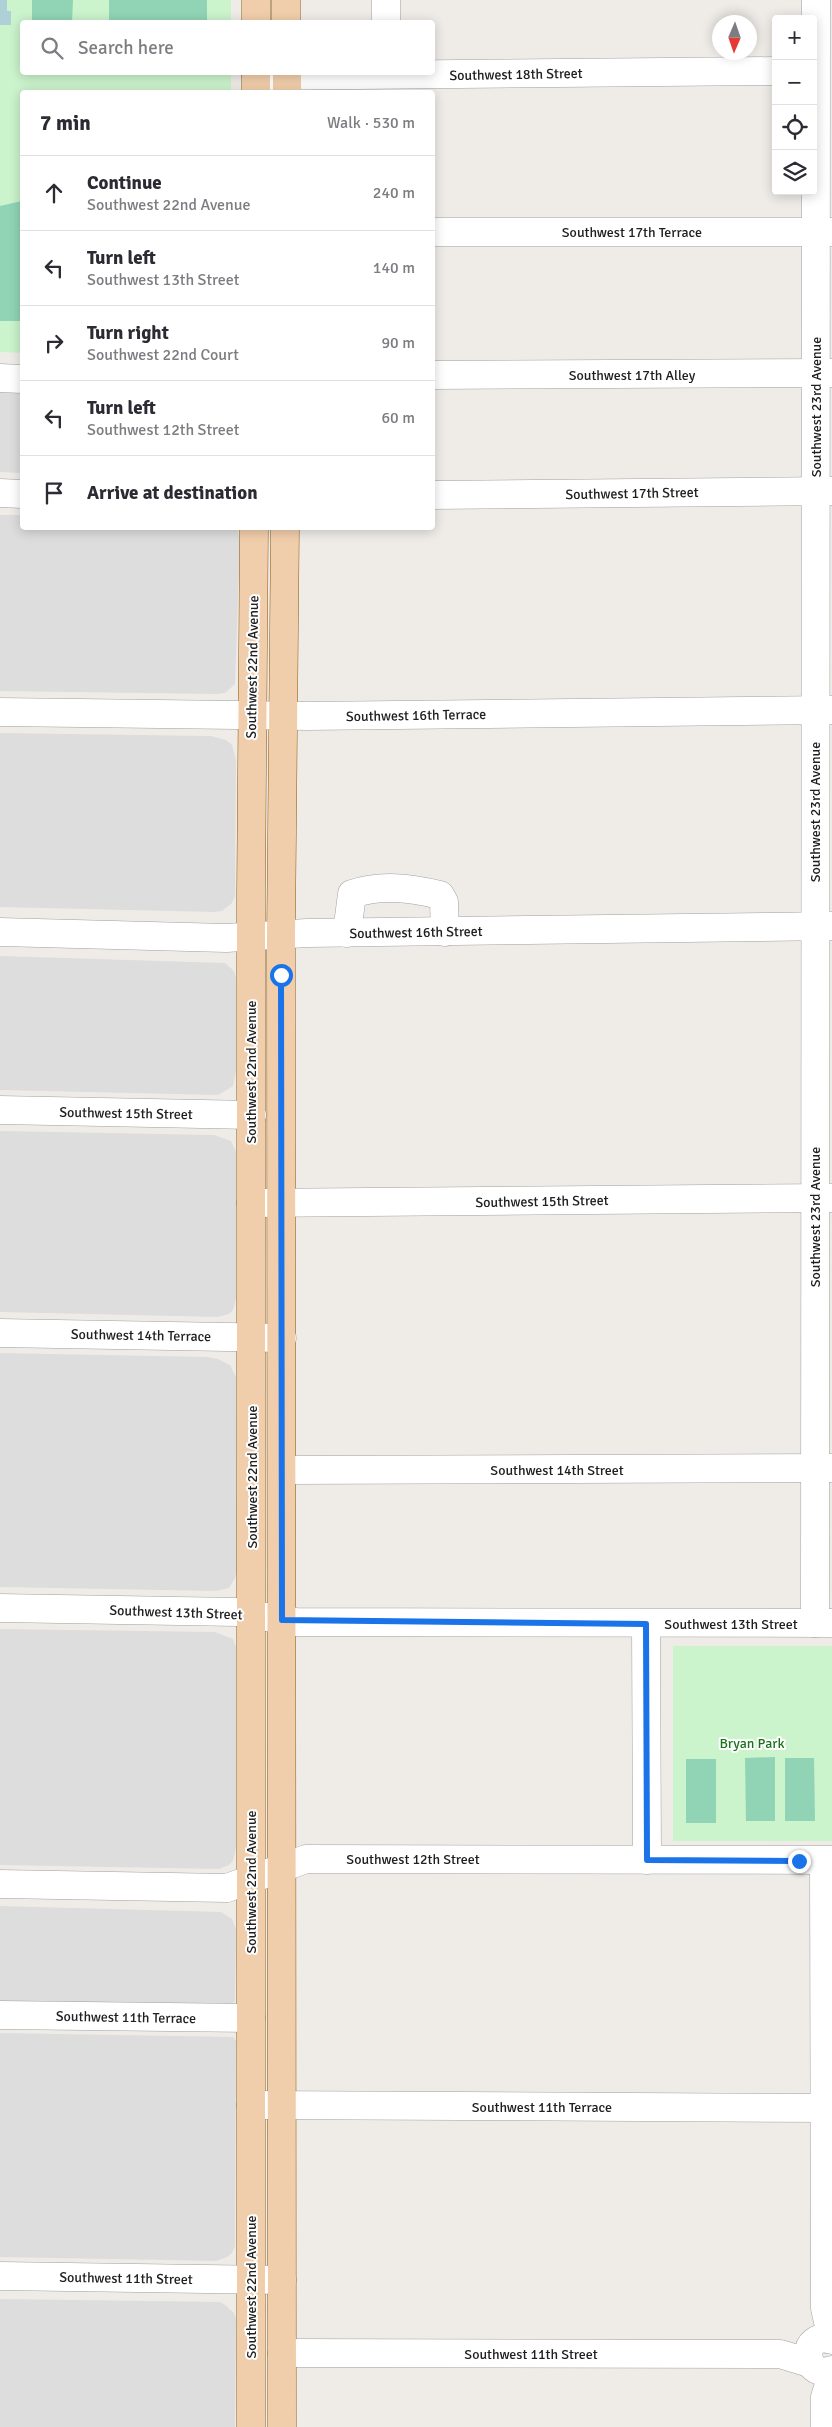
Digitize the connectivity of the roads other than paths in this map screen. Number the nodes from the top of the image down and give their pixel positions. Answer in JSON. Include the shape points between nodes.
{"nodes":[{"id":1,"x":256,"y":0,"type":"edge"},
{"id":2,"x":286,"y":0,"type":"edge"},
{"id":3,"x":386,"y":0,"type":"edge"},
{"id":4,"x":816,"y":0,"type":"edge"},
{"id":5,"x":256,"y":20,"type":"edge"},
{"id":6,"x":286,"y":20,"type":"edge"},
{"id":7,"x":386,"y":20,"type":"edge"},
{"id":8,"x":772,"y":71,"type":"edge"},
{"id":9,"x":820,"y":71,"type":"edge"},
{"id":10,"x":435,"y":74,"type":"edge"},
{"id":11,"x":370,"y":75,"type":"edge"},
{"id":12,"x":256,"y":80,"type":"edge"},
{"id":13,"x":287,"y":80,"type":"edge"},
{"id":14,"x":435,"y":232,"type":"edge"},
{"id":15,"x":824,"y":232,"type":"edge"},
{"id":16,"x":824,"y":373,"type":"edge"},
{"id":17,"x":435,"y":375,"type":"edge"},
{"id":18,"x":0,"y":378,"type":"edge"},
{"id":19,"x":20,"y":379,"type":"edge"},
{"id":20,"x":824,"y":491,"type":"edge"},
{"id":21,"x":0,"y":493,"type":"edge"},
{"id":22,"x":20,"y":494,"type":"edge"},
{"id":23,"x":435,"y":495,"type":"edge"},
{"id":24,"x":254,"y":530,"type":"edge"},
{"id":25,"x":284,"y":530,"type":"edge"},
{"id":26,"x":824,"y":710,"type":"edge"},
{"id":27,"x":0,"y":712,"type":"edge"},
{"id":28,"x":251,"y":716,"type":"junction"},
{"id":29,"x":282,"y":716,"type":"junction"},
{"id":30,"x":823,"y":926,"type":"edge"},
{"id":31,"x":0,"y":932,"type":"edge"},
{"id":32,"x":445,"y":932,"type":"junction"},
{"id":33,"x":347,"y":933,"type":"junction"},
{"id":34,"x":281,"y":935,"type":"junction"},
{"id":35,"x":251,"y":937,"type":"junction"},
{"id":36,"x":0,"y":1110,"type":"edge"},
{"id":37,"x":252,"y":1115,"type":"junction"},
{"id":38,"x":824,"y":1198,"type":"edge"},
{"id":39,"x":252,"y":1203,"type":"junction"},
{"id":40,"x":282,"y":1203,"type":"junction"},
{"id":41,"x":0,"y":1333,"type":"edge"},
{"id":42,"x":252,"y":1337,"type":"junction"},
{"id":43,"x":282,"y":1338,"type":"junction"},
{"id":44,"x":823,"y":1468,"type":"edge"},
{"id":45,"x":282,"y":1470,"type":"junction"},
{"id":46,"x":0,"y":1608,"type":"edge"},
{"id":47,"x":251,"y":1615,"type":"junction"},
{"id":48,"x":282,"y":1620,"type":"junction"},
{"id":49,"x":823,"y":1623,"type":"edge"},
{"id":50,"x":646,"y":1624,"type":"junction"},
{"id":51,"x":647,"y":1860,"type":"junction"},
{"id":52,"x":828,"y":1860,"type":"edge"},
{"id":53,"x":282,"y":1868,"type":"junction"},
{"id":54,"x":251,"y":1879,"type":"junction"},
{"id":55,"x":0,"y":1884,"type":"edge"},
{"id":56,"x":0,"y":2015,"type":"edge"},
{"id":57,"x":251,"y":2018,"type":"junction"},
{"id":58,"x":251,"y":2105,"type":"junction"},
{"id":59,"x":282,"y":2106,"type":"junction"},
{"id":60,"x":829,"y":2108,"type":"edge"},
{"id":61,"x":0,"y":2276,"type":"edge"},
{"id":62,"x":252,"y":2279,"type":"junction"},
{"id":63,"x":282,"y":2280,"type":"junction"},
{"id":64,"x":282,"y":2353,"type":"junction"},
{"id":65,"x":822,"y":2357,"type":"edge"},
{"id":66,"x":251,"y":2427,"type":"edge"},
{"id":67,"x":282,"y":2427,"type":"edge"},
{"id":68,"x":825,"y":2427,"type":"edge"}],
"edges":[{"from":1,"to":5,"type":"main road"},
{"from":2,"to":6,"type":"main road"},
{"from":3,"to":7,"type":"street"},
{"from":4,"to":9,"type":"street","name":"Southwest 23rd Avenue"},
{"from":8,"to":10,"type":"street","name":"Southwest 18th Street"},
{"from":9,"to":15,"type":"street","name":"Southwest 23rd Avenue"},
{"from":11,"to":13,"type":"street","name":"Southwest 18th Street"},
{"from":12,"to":13,"type":"street","name":"Southwest 18th Street"},
{"from":14,"to":15,"type":"street","name":"Southwest 17th Terrace"},
{"from":15,"to":16,"type":"street","name":"Southwest 23rd Avenue"},
{"from":16,"to":17,"type":"street","name":"Southwest 17th Alley"},
{"from":16,"to":20,"type":"street","name":"Southwest 23rd Avenue"},
{"from":18,"to":19,"type":"street"},
{"from":20,"to":23,"type":"street","name":"Southwest 17th Street"},
{"from":20,"to":26,"type":"street","name":"Southwest 23rd Avenue"},
{"from":21,"to":22,"type":"street"},
{"from":24,"to":28,"type":"main road","name":"Southwest 22nd Avenue"},
{"from":25,"to":29,"type":"main road"},
{"from":26,"to":29,"type":"street","name":"Southwest 16th Terrace"},
{"from":26,"to":30,"type":"street","name":"Southwest 23rd Avenue"},
{"from":27,"to":28,"type":"street","name":"Southwest 16th Terrace"},
{"from":28,"to":29,"type":"street","name":"Southwest 16th Terrace"},
{"from":28,"to":35,"type":"main road","name":"Southwest 22nd Avenue"},
{"from":29,"to":34,"type":"main road"},
{"from":30,"to":32,"type":"street","name":"Southwest 16th Street"},
{"from":30,"to":38,"type":"street","name":"Southwest 23rd Avenue"},
{"from":31,"to":35,"type":"street","name":"Southwest 16th Street"},
{"from":32,"to":33,"type":"street","name":"Southwest 16th Street"},
{"from":32,"to":33,"type":"street","via":[[444,902],[440,895],[396,888],[365,889],[352,894]]},
{"from":33,"to":34,"type":"street","name":"Southwest 16th Street"},
{"from":34,"to":35,"type":"street","name":"Southwest 16th Street"},
{"from":34,"to":40,"type":"main road"},
{"from":35,"to":37,"type":"main road","name":"Southwest 22nd Avenue"},
{"from":36,"to":37,"type":"street","name":"Southwest 15th Street"},
{"from":37,"to":39,"type":"main road","name":"Southwest 22nd Avenue"},
{"from":38,"to":40,"type":"street","name":"Southwest 15th Street"},
{"from":38,"to":44,"type":"street","name":"Southwest 23rd Avenue"},
{"from":39,"to":40,"type":"street","name":"Southwest 15th Street"},
{"from":39,"to":42,"type":"main road","name":"Southwest 22nd Avenue"},
{"from":40,"to":43,"type":"main road"},
{"from":41,"to":42,"type":"street","name":"Southwest 14th Terrace"},
{"from":42,"to":43,"type":"street","name":"Southwest 14th Terrace"},
{"from":42,"to":47,"type":"main road","name":"Southwest 22nd Avenue"},
{"from":43,"to":45,"type":"main road"},
{"from":44,"to":45,"type":"street","name":"Southwest 14th Street"},
{"from":44,"to":49,"type":"street","name":"Southwest 23rd Avenue"},
{"from":45,"to":48,"type":"main road"},
{"from":46,"to":47,"type":"street","name":"Southwest 13th Street","via":[[228,1611]]},
{"from":47,"to":48,"type":"street","name":"Southwest 13th Street"},
{"from":47,"to":54,"type":"main road","name":"Southwest 22nd Avenue"},
{"from":48,"to":50,"type":"street","name":"Southwest 13th Street"},
{"from":48,"to":53,"type":"main road"},
{"from":49,"to":50,"type":"street","name":"Southwest 13th Street"},
{"from":50,"to":51,"type":"street"},
{"from":51,"to":52,"type":"street","name":"Southwest 12th Street"},
{"from":51,"to":53,"type":"street","name":"Southwest 12th Street","via":[[306,1859]]},
{"from":52,"to":60,"type":"street"},
{"from":53,"to":54,"type":"street","name":"Southwest 12th Street"},
{"from":53,"to":59,"type":"main road"},
{"from":54,"to":55,"type":"street","name":"Southwest 12th Street","via":[[227,1888]]},
{"from":54,"to":57,"type":"main road","name":"Southwest 22nd Avenue"},
{"from":56,"to":57,"type":"street","name":"Southwest 11th Terrace"},
{"from":57,"to":58,"type":"main road","name":"Southwest 22nd Avenue"},
{"from":58,"to":59,"type":"street","name":"Southwest 11th Terrace"},
{"from":58,"to":62,"type":"main road","name":"Southwest 22nd Avenue"},
{"from":59,"to":60,"type":"street","name":"Southwest 11th Terrace"},
{"from":59,"to":63,"type":"main road"},
{"from":60,"to":65,"type":"street"},
{"from":61,"to":62,"type":"street","name":"Southwest 11th Street"},
{"from":62,"to":63,"type":"street","name":"Southwest 11th Street"},
{"from":62,"to":66,"type":"main road","name":"Southwest 22nd Avenue"},
{"from":63,"to":64,"type":"main road"},
{"from":64,"to":65,"type":"street","name":"Southwest 11th Street","via":[[780,2354]]},
{"from":64,"to":67,"type":"main road"},
{"from":65,"to":68,"type":"street"}]}
